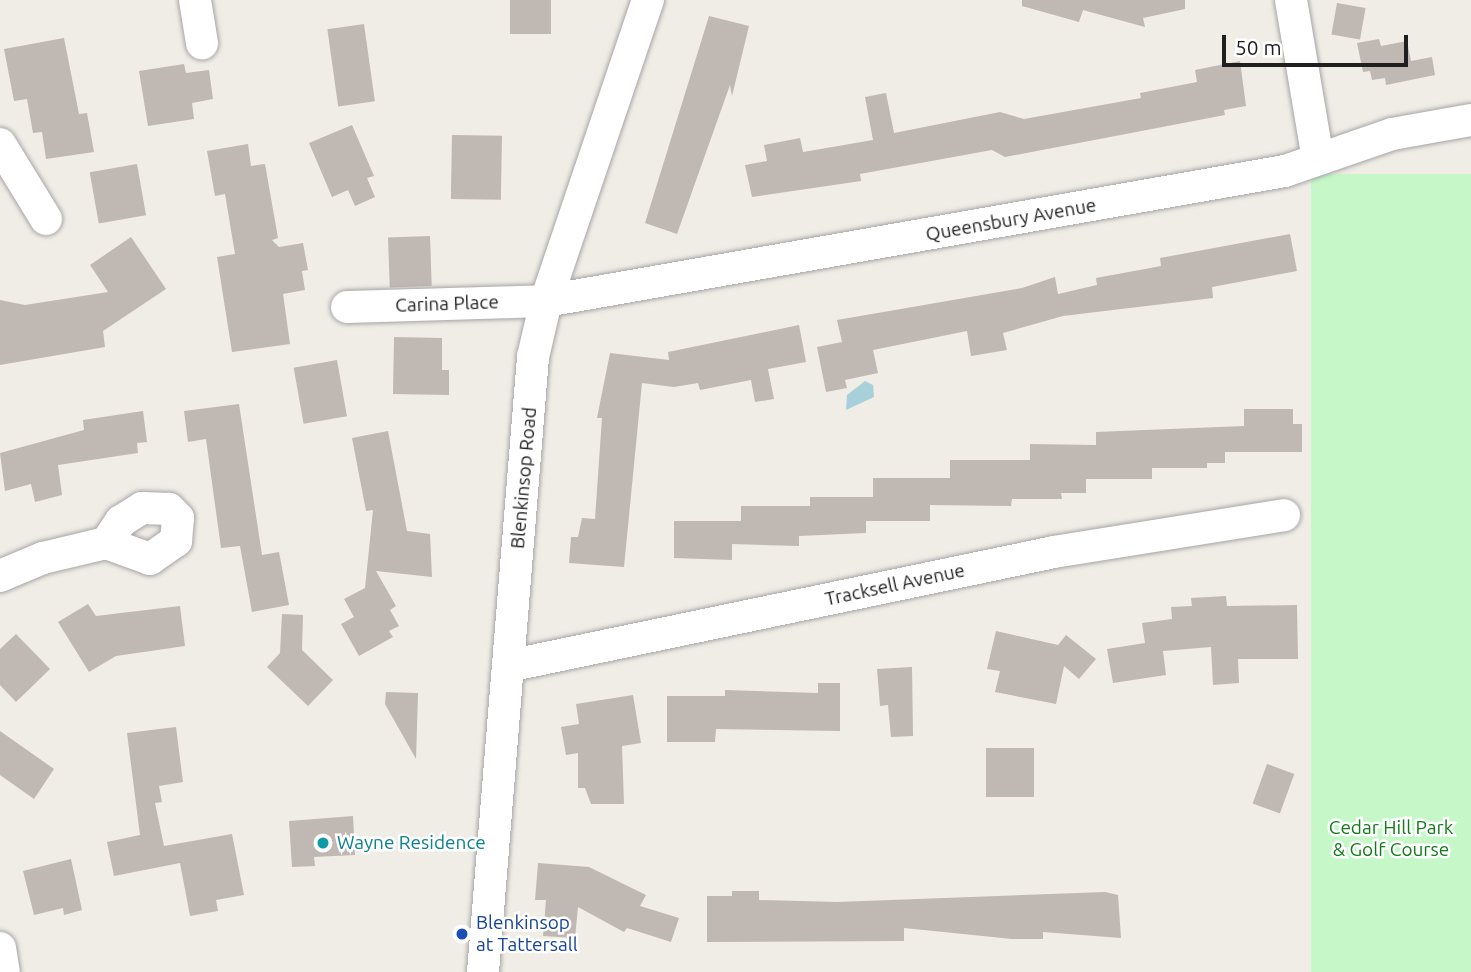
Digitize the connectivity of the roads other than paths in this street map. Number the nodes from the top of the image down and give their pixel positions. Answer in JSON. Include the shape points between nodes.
{"nodes":[{"id":1,"x":195,"y":0,"type":"edge"},
{"id":2,"x":648,"y":0,"type":"edge"},
{"id":3,"x":1290,"y":0,"type":"edge"},
{"id":4,"x":202,"y":43,"type":"dead end"},
{"id":5,"x":1471,"y":120,"type":"edge"},
{"id":6,"x":0,"y":144,"type":"edge"},
{"id":7,"x":1318,"y":159,"type":"junction"},
{"id":8,"x":46,"y":219,"type":"dead end"},
{"id":9,"x":546,"y":302,"type":"junction"},
{"id":10,"x":347,"y":307,"type":"dead end"},
{"id":11,"x":1284,"y":515,"type":"dead end"},
{"id":12,"x":106,"y":543,"type":"dead end"},
{"id":13,"x":0,"y":576,"type":"edge"},
{"id":14,"x":508,"y":666,"type":"junction"},
{"id":15,"x":0,"y":948,"type":"edge"},
{"id":16,"x":4,"y":972,"type":"edge"},
{"id":17,"x":483,"y":972,"type":"edge"}],
"edges":[{"from":1,"to":4,"type":"street"},
{"from":2,"to":9,"type":"street","name":"Blenkinsop Road"},
{"from":3,"to":7,"type":"street"},
{"from":5,"to":7,"type":"street","name":"Queensbury Avenue","via":[[1392,134]]},
{"from":6,"to":8,"type":"street"},
{"from":7,"to":9,"type":"street","name":"Queensbury Avenue","via":[[1285,171]]},
{"from":9,"to":10,"type":"street","name":"Carina Place"},
{"from":9,"to":14,"type":"street","name":"Blenkinsop Road","via":[[533,358]]},
{"from":11,"to":14,"type":"street","name":"Tracksell Avenue","via":[[1054,552]]},
{"from":12,"to":13,"type":"street","via":[[43,558]]},
{"from":14,"to":17,"type":"street","name":"Blenkinsop Road"},
{"from":15,"to":16,"type":"street"}]}
